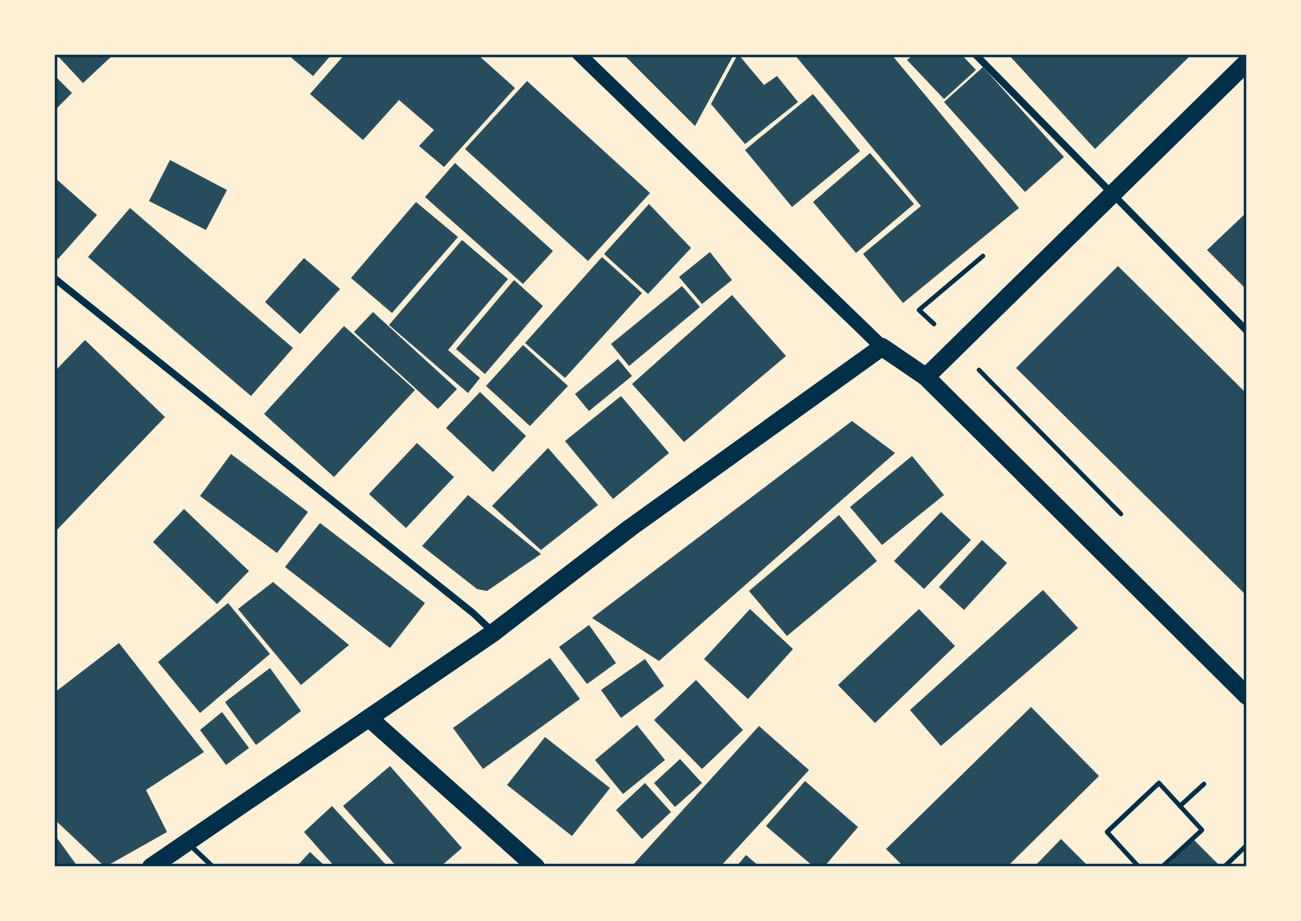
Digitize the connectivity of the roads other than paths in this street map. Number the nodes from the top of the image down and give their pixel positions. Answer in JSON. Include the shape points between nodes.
{"nodes":[{"id":1,"x":579,"y":54,"type":"edge"},
{"id":2,"x":975,"y":54,"type":"edge"},
{"id":3,"x":1247,"y":62,"type":"edge"},
{"id":4,"x":1112,"y":194,"type":"junction"},
{"id":5,"x":54,"y":278,"type":"edge"},
{"id":6,"x":1247,"y":331,"type":"edge"},
{"id":7,"x":882,"y":347,"type":"junction"},
{"id":8,"x":926,"y":377,"type":"junction"},
{"id":9,"x":493,"y":633,"type":"junction"},
{"id":10,"x":1247,"y":696,"type":"edge"},
{"id":11,"x":369,"y":718,"type":"junction"},
{"id":12,"x":188,"y":843,"type":"junction"},
{"id":13,"x":151,"y":867,"type":"edge"},
{"id":14,"x":213,"y":867,"type":"edge"},
{"id":15,"x":536,"y":867,"type":"edge"}],
"edges":[{"from":1,"to":7,"type":"main road"},
{"from":2,"to":4,"type":"street"},
{"from":3,"to":4,"type":"main road"},
{"from":4,"to":6,"type":"street"},
{"from":4,"to":8,"type":"main road"},
{"from":5,"to":9,"type":"street"},
{"from":7,"to":8,"type":"main road"},
{"from":7,"to":9,"type":"main road"},
{"from":8,"to":10,"type":"main road"},
{"from":9,"to":11,"type":"main road"},
{"from":11,"to":12,"type":"main road"},
{"from":11,"to":15,"type":"main road"},
{"from":12,"to":13,"type":"main road"},
{"from":12,"to":14,"type":"lane"}]}
